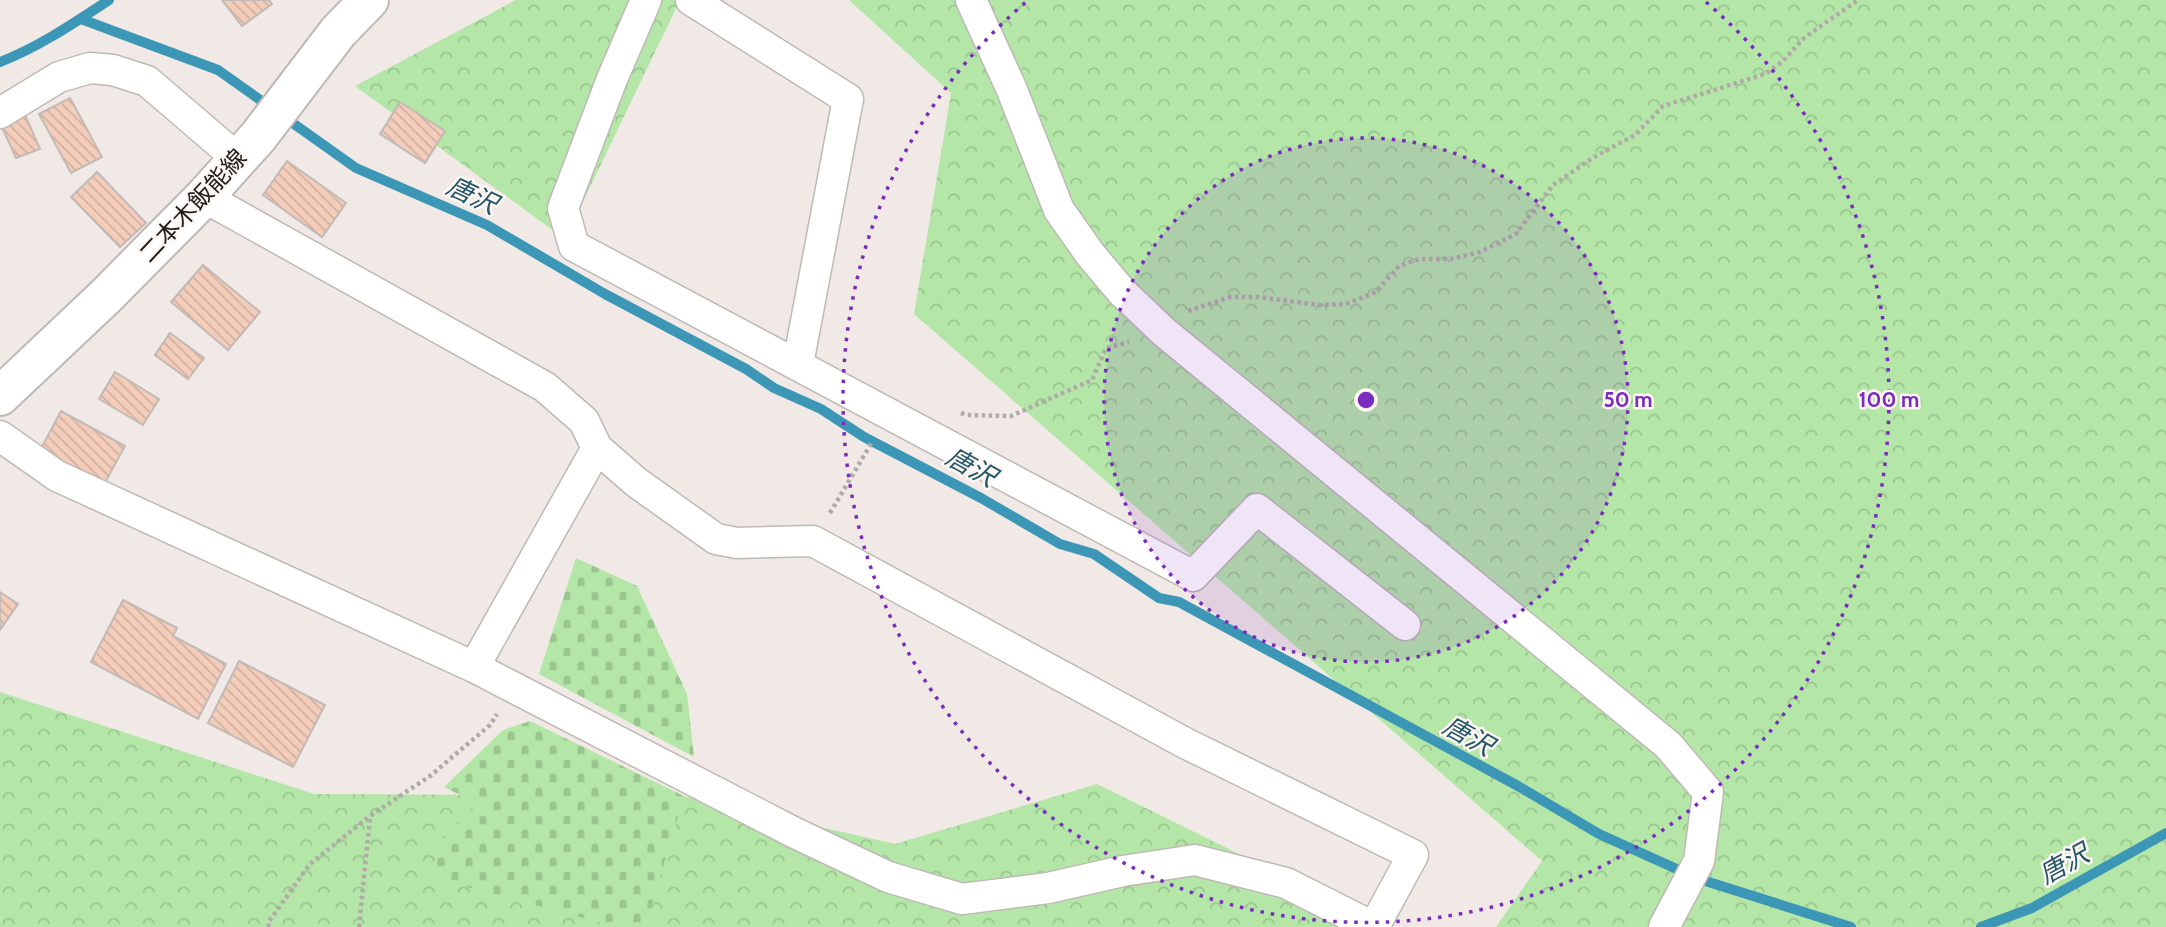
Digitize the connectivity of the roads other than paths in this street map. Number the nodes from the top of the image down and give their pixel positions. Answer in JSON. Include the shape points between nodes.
{"nodes":[{"id":1,"x":369,"y":0,"type":"edge"},
{"id":2,"x":646,"y":0,"type":"edge"},
{"id":3,"x":691,"y":0,"type":"edge"},
{"id":4,"x":971,"y":0,"type":"edge"},
{"id":5,"x":0,"y":113,"type":"edge"},
{"id":6,"x":248,"y":148,"type":"junction"},
{"id":7,"x":204,"y":197,"type":"junction"},
{"id":8,"x":798,"y":364,"type":"junction"},
{"id":9,"x":0,"y":396,"type":"edge"},
{"id":10,"x":0,"y":436,"type":"edge"},
{"id":11,"x":597,"y":448,"type":"junction"},
{"id":12,"x":1405,"y":625,"type":"dead end"},
{"id":13,"x":474,"y":667,"type":"junction"},
{"id":14,"x":1668,"y":918,"type":"edge"},
{"id":15,"x":1373,"y":927,"type":"edge"}],
"edges":[{"from":1,"to":6,"type":"main road","name":"二本木飯能線","via":[[338,32]]},
{"from":2,"to":8,"type":"street","via":[[563,208],[574,246]]},
{"from":3,"to":8,"type":"street","via":[[848,99]]},
{"from":4,"to":14,"type":"street","via":[[1059,210],[1122,292],[1164,332],[1668,745],[1708,792],[1699,861]]},
{"from":5,"to":6,"type":"street","via":[[59,77],[90,68],[113,70],[147,81]]},
{"from":6,"to":7,"type":"main road","name":"二本木飯能線"},
{"from":7,"to":9,"type":"main road","name":"二本木飯能線"},
{"from":7,"to":11,"type":"street","via":[[545,387],[583,421]]},
{"from":8,"to":12,"type":"street","via":[[887,420],[1193,576],[1257,509]]},
{"from":10,"to":13,"type":"street","via":[[57,476]]},
{"from":11,"to":13,"type":"street"},
{"from":11,"to":15,"type":"street","via":[[716,539],[737,543],[813,541],[1185,743],[1413,855]]},
{"from":13,"to":15,"type":"street","via":[[793,832],[888,877],[962,899],[1195,860],[1286,883]]}]}
